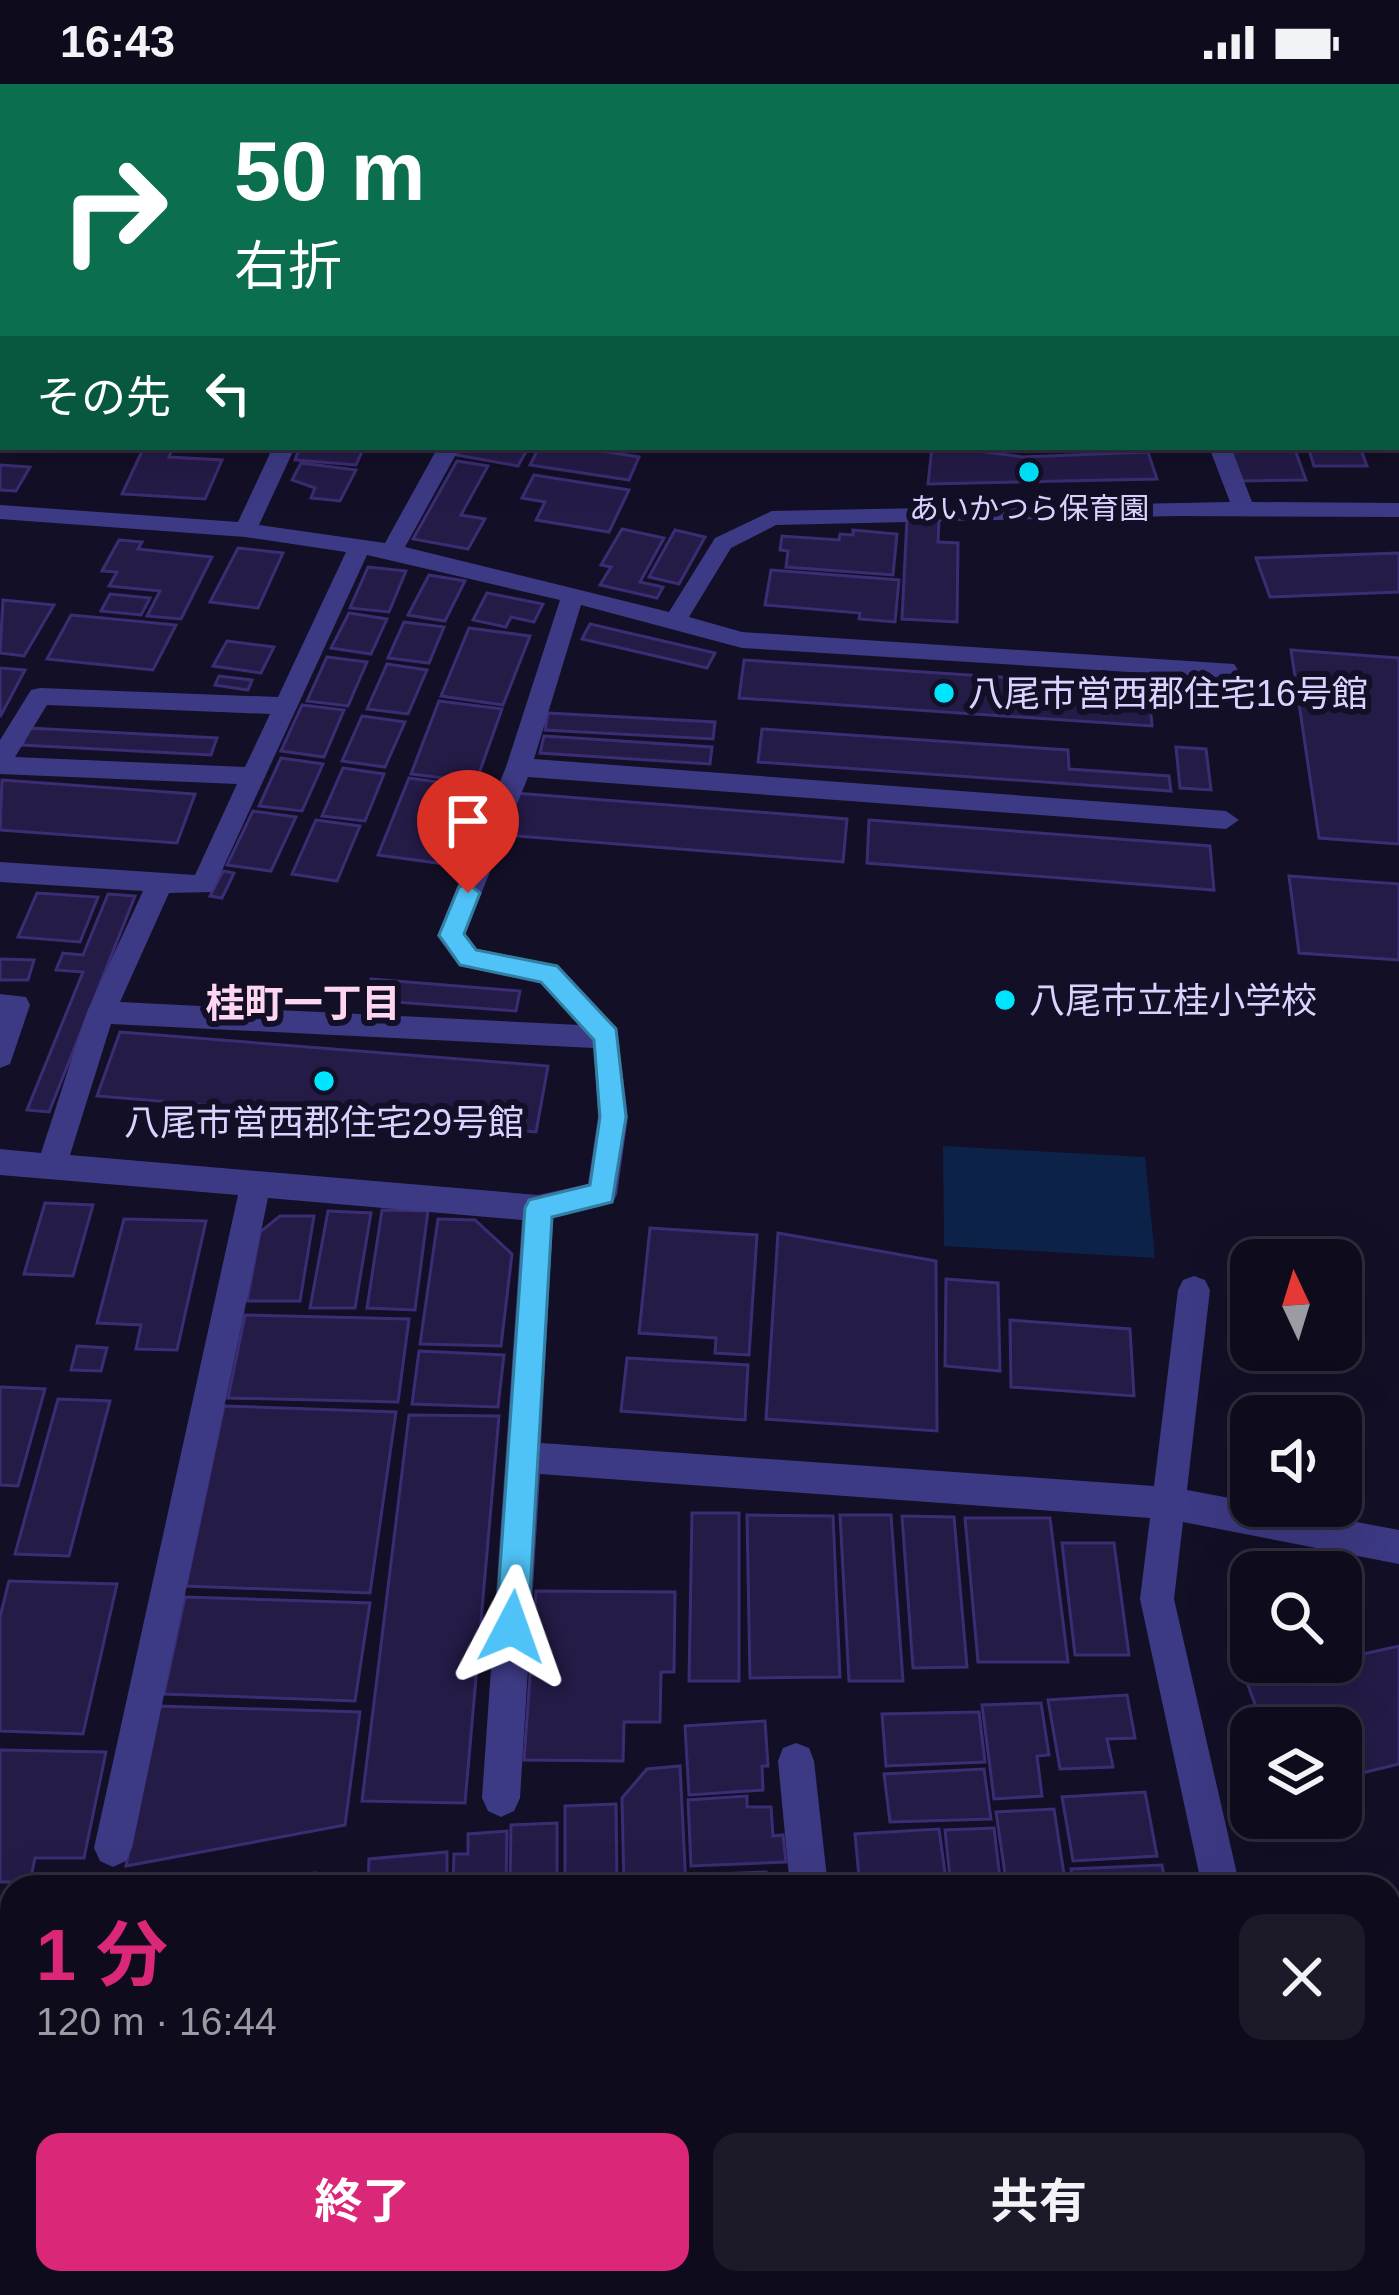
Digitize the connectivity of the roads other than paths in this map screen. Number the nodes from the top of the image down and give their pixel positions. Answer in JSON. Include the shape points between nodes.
{"nodes":[{"id":1,"x":283,"y":450,"type":"edge"},
{"id":2,"x":447,"y":450,"type":"edge"},
{"id":3,"x":1221,"y":450,"type":"edge"},
{"id":4,"x":1244,"y":509,"type":"junction"},
{"id":5,"x":1399,"y":510,"type":"edge"},
{"id":6,"x":0,"y":512,"type":"edge"},
{"id":7,"x":244,"y":530,"type":"junction"},
{"id":8,"x":359,"y":547,"type":"junction"},
{"id":9,"x":392,"y":551,"type":"junction"},
{"id":10,"x":573,"y":595,"type":"junction"},
{"id":11,"x":675,"y":621,"type":"junction"},
{"id":12,"x":1226,"y":670,"type":"dead end"},
{"id":13,"x":288,"y":706,"type":"junction"},
{"id":14,"x":0,"y":762,"type":"edge"},
{"id":15,"x":519,"y":767,"type":"junction"},
{"id":16,"x":253,"y":776,"type":"junction"},
{"id":17,"x":1226,"y":820,"type":"dead end"},
{"id":18,"x":0,"y":872,"type":"edge"},
{"id":19,"x":160,"y":883,"type":"junction"},
{"id":20,"x":0,"y":1005,"type":"edge"},
{"id":21,"x":100,"y":1012,"type":"junction"},
{"id":22,"x":607,"y":1036,"type":"junction"},
{"id":23,"x":0,"y":1056,"type":"edge"},
{"id":24,"x":0,"y":1162,"type":"edge"},
{"id":25,"x":52,"y":1164,"type":"junction"},
{"id":26,"x":256,"y":1183,"type":"junction"},
{"id":27,"x":538,"y":1208,"type":"junction"},
{"id":28,"x":1194,"y":1290,"type":"dead end"},
{"id":29,"x":524,"y":1456,"type":"junction"},
{"id":30,"x":1168,"y":1503,"type":"junction"},
{"id":31,"x":1399,"y":1547,"type":"edge"},
{"id":32,"x":796,"y":1762,"type":"dead end"},
{"id":33,"x":501,"y":1798,"type":"dead end"},
{"id":34,"x":113,"y":1848,"type":"dead end"},
{"id":35,"x":808,"y":1875,"type":"edge"},
{"id":36,"x":1218,"y":1875,"type":"edge"}],
"edges":[{"from":1,"to":7,"type":"street"},
{"from":2,"to":9,"type":"street"},
{"from":3,"to":4,"type":"street"},
{"from":4,"to":5,"type":"street"},
{"from":4,"to":11,"type":"street","via":[[772,518],[723,543]]},
{"from":6,"to":7,"type":"street"},
{"from":7,"to":8,"type":"street"},
{"from":8,"to":9,"type":"street"},
{"from":8,"to":13,"type":"street"},
{"from":9,"to":10,"type":"street"},
{"from":10,"to":11,"type":"street"},
{"from":10,"to":15,"type":"street"},
{"from":11,"to":12,"type":"street","via":[[742,640]]},
{"from":13,"to":14,"type":"street","via":[[40,696]]},
{"from":13,"to":16,"type":"street"},
{"from":14,"to":16,"type":"street"},
{"from":15,"to":17,"type":"street"},
{"from":15,"to":22,"type":"street","via":[[451,935],[469,958],[548,973]]},
{"from":16,"to":19,"type":"street","via":[[203,885]]},
{"from":18,"to":19,"type":"street"},
{"from":19,"to":21,"type":"street"},
{"from":20,"to":23,"type":"street","via":[[16,1005]]},
{"from":21,"to":22,"type":"street"},
{"from":21,"to":25,"type":"street"},
{"from":22,"to":27,"type":"street","via":[[613,1117],[602,1194]]},
{"from":24,"to":25,"type":"street"},
{"from":25,"to":26,"type":"street"},
{"from":26,"to":27,"type":"street"},
{"from":26,"to":34,"type":"street"},
{"from":27,"to":29,"type":"street"},
{"from":28,"to":30,"type":"street"},
{"from":29,"to":30,"type":"street"},
{"from":29,"to":33,"type":"street"},
{"from":30,"to":31,"type":"street"},
{"from":30,"to":36,"type":"street","via":[[1157,1599]]},
{"from":32,"to":35,"type":"street"}]}
